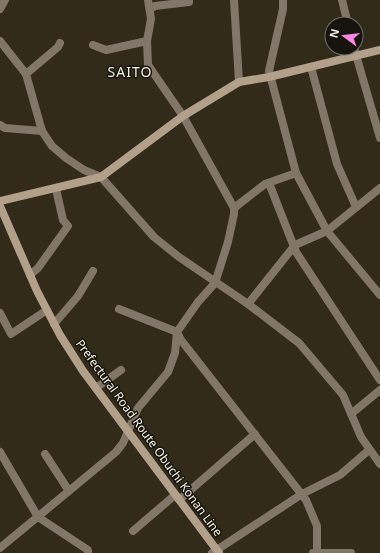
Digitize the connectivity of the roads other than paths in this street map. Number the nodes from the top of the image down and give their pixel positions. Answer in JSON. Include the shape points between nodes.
{"nodes":[{"id":1,"x":5,"y":0,"type":"edge"},
{"id":2,"x":148,"y":0,"type":"edge"},
{"id":3,"x":189,"y":0,"type":"edge"},
{"id":4,"x":234,"y":0,"type":"edge"},
{"id":5,"x":283,"y":0,"type":"edge"},
{"id":6,"x":342,"y":0,"type":"edge"},
{"id":7,"x":0,"y":9,"type":"edge"},
{"id":8,"x":150,"y":9,"type":"junction"},
{"id":9,"x":346,"y":16,"type":"edge"},
{"id":10,"x":0,"y":41,"type":"edge"},
{"id":11,"x":147,"y":41,"type":"junction"},
{"id":12,"x":60,"y":43,"type":"dead end"},
{"id":13,"x":93,"y":45,"type":"dead end"},
{"id":14,"x":380,"y":50,"type":"edge"},
{"id":15,"x":364,"y":51,"type":"edge"},
{"id":16,"x":344,"y":56,"type":"edge"},
{"id":17,"x":357,"y":56,"type":"edge"},
{"id":18,"x":311,"y":67,"type":"junction"},
{"id":19,"x":26,"y":74,"type":"junction"},
{"id":20,"x":269,"y":77,"type":"junction"},
{"id":21,"x":239,"y":82,"type":"junction"},
{"id":22,"x":183,"y":116,"type":"junction"},
{"id":23,"x":0,"y":125,"type":"edge"},
{"id":24,"x":42,"y":131,"type":"junction"},
{"id":25,"x":380,"y":138,"type":"edge"},
{"id":26,"x":296,"y":173,"type":"junction"},
{"id":27,"x":101,"y":177,"type":"junction"},
{"id":28,"x":268,"y":183,"type":"junction"},
{"id":29,"x":56,"y":188,"type":"junction"},
{"id":30,"x":380,"y":188,"type":"edge"},
{"id":31,"x":0,"y":201,"type":"edge"},
{"id":32,"x":0,"y":206,"type":"edge"},
{"id":33,"x":356,"y":207,"type":"junction"},
{"id":34,"x":234,"y":208,"type":"junction"},
{"id":35,"x":327,"y":231,"type":"junction"},
{"id":36,"x":295,"y":245,"type":"junction"},
{"id":37,"x":94,"y":271,"type":"dead end"},
{"id":38,"x":30,"y":275,"type":"junction"},
{"id":39,"x":215,"y":283,"type":"junction"},
{"id":40,"x":380,"y":294,"type":"edge"},
{"id":41,"x":248,"y":304,"type":"junction"},
{"id":42,"x":119,"y":309,"type":"dead end"},
{"id":43,"x":47,"y":310,"type":"junction"},
{"id":44,"x":0,"y":313,"type":"edge"},
{"id":45,"x":54,"y":324,"type":"junction"},
{"id":46,"x":177,"y":332,"type":"junction"},
{"id":47,"x":121,"y":370,"type":"dead end"},
{"id":48,"x":380,"y":380,"type":"edge"},
{"id":49,"x":96,"y":388,"type":"junction"},
{"id":50,"x":380,"y":390,"type":"edge"},
{"id":51,"x":351,"y":414,"type":"junction"},
{"id":52,"x":128,"y":431,"type":"junction"},
{"id":53,"x":255,"y":434,"type":"junction"},
{"id":54,"x":369,"y":450,"type":"junction"},
{"id":55,"x":0,"y":452,"type":"edge"},
{"id":56,"x":45,"y":454,"type":"dead end"},
{"id":57,"x":380,"y":464,"type":"edge"},
{"id":58,"x":69,"y":491,"type":"junction"},
{"id":59,"x":302,"y":494,"type":"junction"},
{"id":60,"x":177,"y":498,"type":"junction"},
{"id":61,"x":38,"y":517,"type":"junction"},
{"id":62,"x":133,"y":531,"type":"dead end"},
{"id":63,"x":0,"y":548,"type":"edge"},
{"id":64,"x":216,"y":552,"type":"edge"},
{"id":65,"x":4,"y":553,"type":"edge"},
{"id":66,"x":88,"y":553,"type":"edge"},
{"id":67,"x":315,"y":553,"type":"edge"},
{"id":68,"x":351,"y":553,"type":"edge"}],
"edges":[{"from":1,"to":7,"type":"street"},
{"from":2,"to":8,"type":"street"},
{"from":3,"to":8,"type":"street","via":[[154,6]]},
{"from":4,"to":21,"type":"street"},
{"from":5,"to":20,"type":"street","via":[[268,71]]},
{"from":6,"to":9,"type":"street"},
{"from":8,"to":11,"type":"street","via":[[151,26]]},
{"from":10,"to":19,"type":"street"},
{"from":11,"to":13,"type":"street","via":[[106,50]]},
{"from":11,"to":22,"type":"street","via":[[148,65]]},
{"from":12,"to":19,"type":"street"},
{"from":14,"to":15,"type":"street"},
{"from":16,"to":18,"type":"street"},
{"from":17,"to":25,"type":"street"},
{"from":18,"to":20,"type":"street"},
{"from":18,"to":33,"type":"street","via":[[337,164]]},
{"from":19,"to":24,"type":"street"},
{"from":20,"to":21,"type":"street"},
{"from":20,"to":26,"type":"street"},
{"from":21,"to":22,"type":"street"},
{"from":22,"to":27,"type":"street"},
{"from":22,"to":34,"type":"street"},
{"from":23,"to":24,"type":"street","via":[[5,128]]},
{"from":24,"to":27,"type":"street","via":[[66,158]]},
{"from":26,"to":28,"type":"street"},
{"from":26,"to":35,"type":"street"},
{"from":27,"to":29,"type":"street"},
{"from":27,"to":39,"type":"street","via":[[154,237]]},
{"from":28,"to":34,"type":"street"},
{"from":28,"to":36,"type":"street"},
{"from":29,"to":31,"type":"street"},
{"from":29,"to":38,"type":"street","via":[[63,220],[68,226],[38,268]]},
{"from":30,"to":33,"type":"street"},
{"from":32,"to":38,"type":"street","name":"Prefectural Road Route Obuchi Konan Line"},
{"from":33,"to":35,"type":"street"},
{"from":34,"to":39,"type":"street","via":[[228,242]]},
{"from":35,"to":36,"type":"street"},
{"from":35,"to":40,"type":"street"},
{"from":36,"to":41,"type":"street"},
{"from":36,"to":48,"type":"street","via":[[296,252],[321,292]]},
{"from":37,"to":45,"type":"street","via":[[78,296]]},
{"from":38,"to":43,"type":"street","name":"Prefectural Road Route Obuchi Konan Line"},
{"from":39,"to":41,"type":"street"},
{"from":39,"to":46,"type":"street"},
{"from":41,"to":51,"type":"street","via":[[299,343],[343,395]]},
{"from":42,"to":46,"type":"street"},
{"from":43,"to":44,"type":"street","via":[[12,334]]},
{"from":43,"to":45,"type":"street","name":"Prefectural Road Route Obuchi Konan Line"},
{"from":45,"to":49,"type":"street","name":"Prefectural Road Route Obuchi Konan Line"},
{"from":46,"to":52,"type":"street","via":[[175,353],[168,372],[138,408]]},
{"from":46,"to":53,"type":"street"},
{"from":47,"to":49,"type":"street"},
{"from":49,"to":52,"type":"street","name":"Prefectural Road Route Obuchi Konan Line"},
{"from":50,"to":51,"type":"street"},
{"from":51,"to":54,"type":"street"},
{"from":52,"to":58,"type":"street","via":[[116,452]]},
{"from":52,"to":60,"type":"street","name":"Prefectural Road Route Obuchi Konan Line"},
{"from":53,"to":59,"type":"street"},
{"from":53,"to":60,"type":"street"},
{"from":54,"to":57,"type":"street"},
{"from":54,"to":59,"type":"street","via":[[340,475]]},
{"from":55,"to":61,"type":"street"},
{"from":56,"to":58,"type":"street"},
{"from":58,"to":61,"type":"street"},
{"from":59,"to":64,"type":"street"},
{"from":59,"to":67,"type":"street","via":[[318,526]]},
{"from":60,"to":62,"type":"street"},
{"from":60,"to":64,"type":"street","name":"Prefectural Road Route Obuchi Konan Line"},
{"from":61,"to":63,"type":"street"},
{"from":61,"to":66,"type":"street","via":[[88,550]]},
{"from":63,"to":65,"type":"street"},
{"from":67,"to":68,"type":"street"}]}
